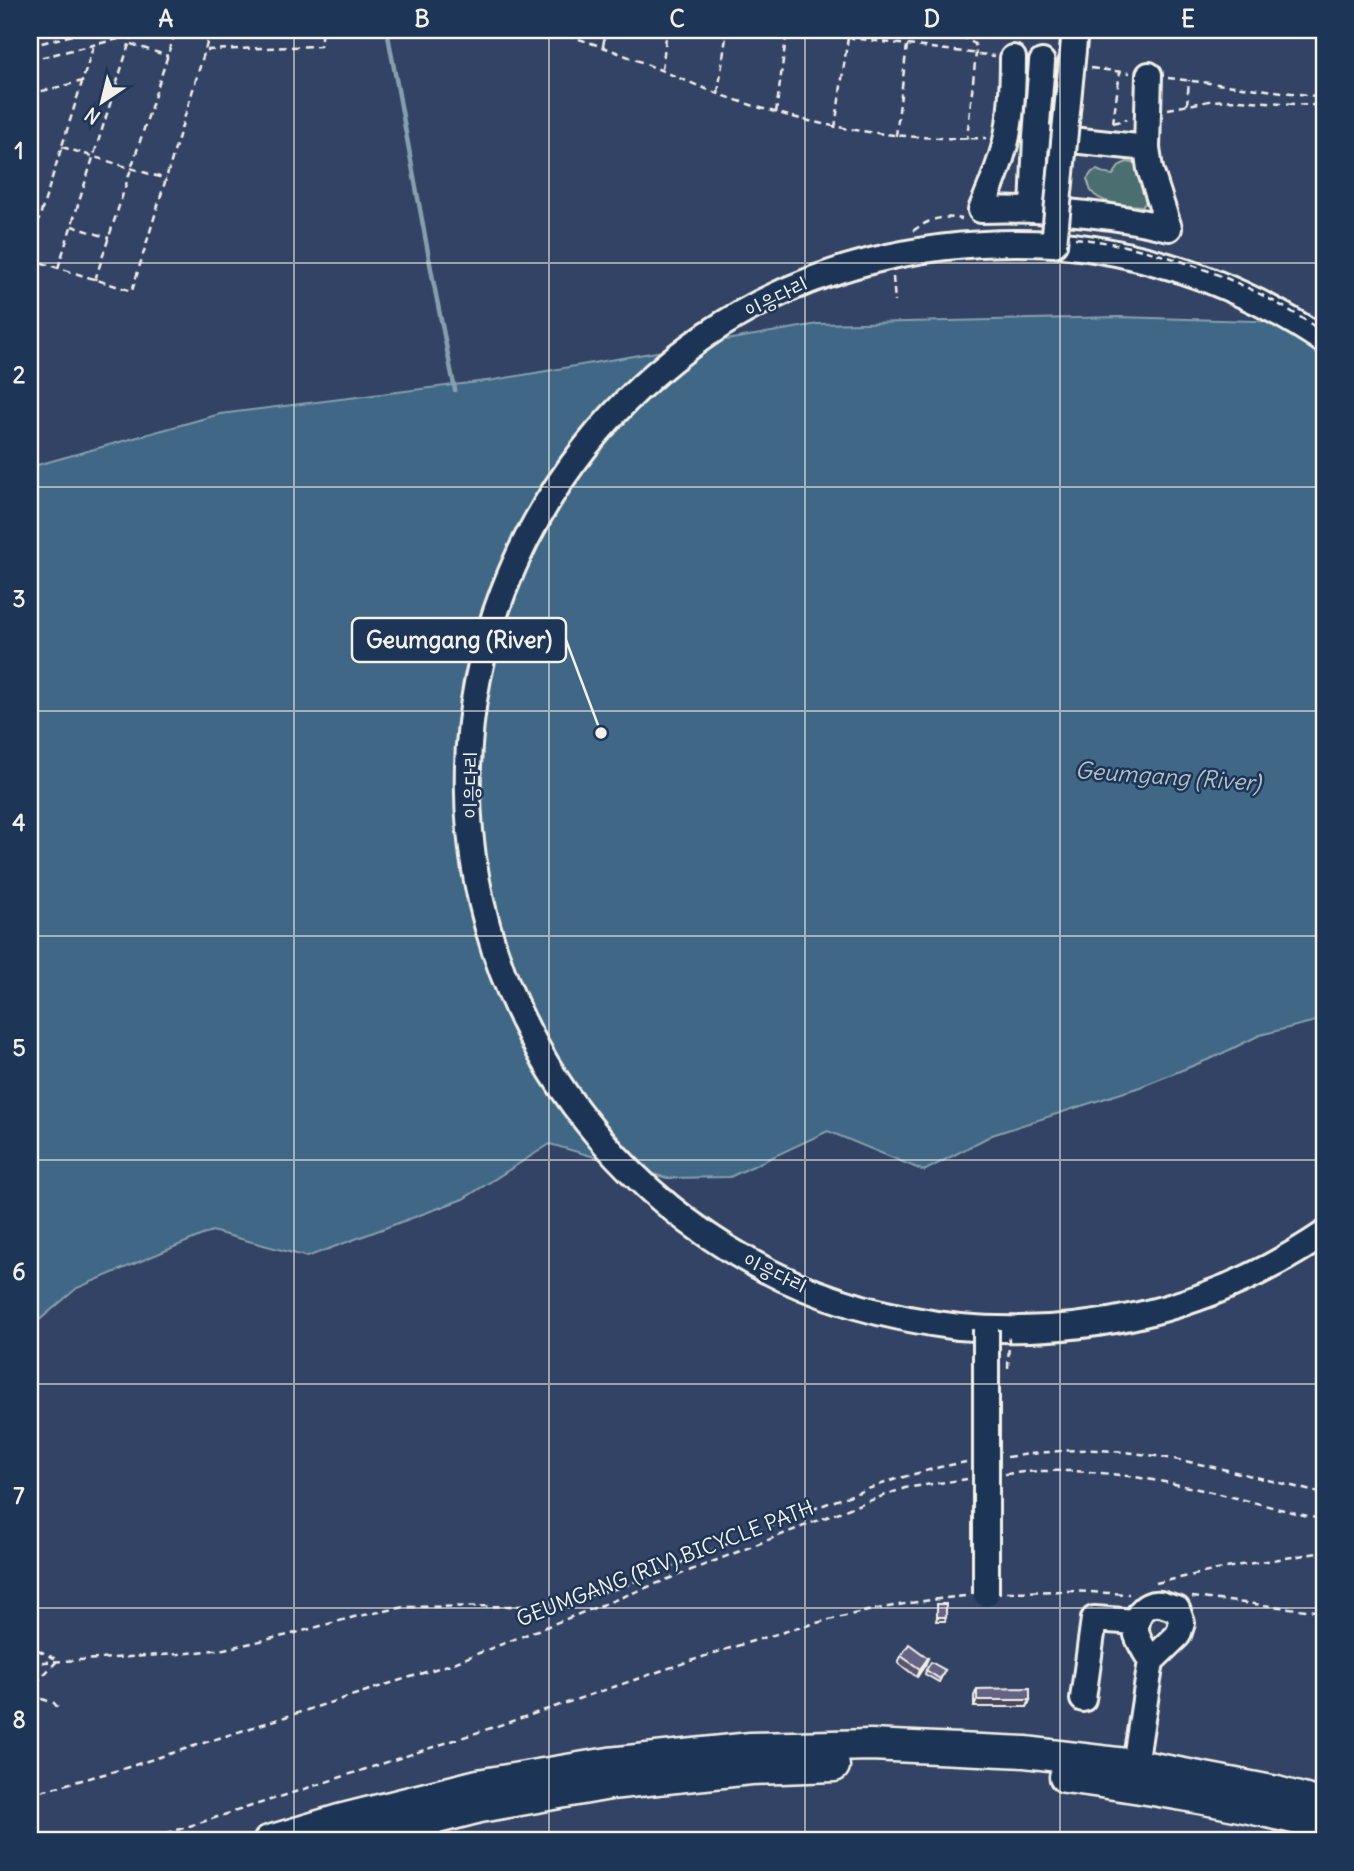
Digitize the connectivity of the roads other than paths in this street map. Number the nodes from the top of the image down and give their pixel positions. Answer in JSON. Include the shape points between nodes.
{"nodes":[{"id":1,"x":1075,"y":30,"type":"edge"},
{"id":2,"x":1013,"y":58,"type":"dead end"},
{"id":3,"x":1042,"y":62,"type":"dead end"},
{"id":4,"x":1149,"y":75,"type":"dead end"},
{"id":5,"x":1013,"y":92,"type":"junction"},
{"id":6,"x":1040,"y":93,"type":"junction"},
{"id":7,"x":1036,"y":136,"type":"junction"},
{"id":8,"x":1147,"y":148,"type":"junction"},
{"id":9,"x":1033,"y":210,"type":"junction"},
{"id":10,"x":1060,"y":240,"type":"junction"},
{"id":11,"x":1324,"y":341,"type":"edge"},
{"id":12,"x":1324,"y":1234,"type":"edge"},
{"id":13,"x":998,"y":1336,"type":"junction"},
{"id":14,"x":986,"y":1594,"type":"road end"},
{"id":15,"x":1137,"y":1622,"type":"junction"},
{"id":16,"x":1151,"y":1661,"type":"junction"},
{"id":17,"x":1083,"y":1699,"type":"dead end"},
{"id":18,"x":1135,"y":1765,"type":"junction"},
{"id":19,"x":1324,"y":1805,"type":"edge"},
{"id":20,"x":1324,"y":1826,"type":"edge"},
{"id":21,"x":269,"y":1841,"type":"edge"},
{"id":22,"x":348,"y":1841,"type":"edge"}],
"edges":[{"from":1,"to":10,"type":"street","bridge":true},
{"from":2,"to":5,"type":"street"},
{"from":3,"to":6,"type":"street"},
{"from":4,"to":8,"type":"street"},
{"from":5,"to":6,"type":"street"},
{"from":5,"to":9,"type":"street","via":[[1007,138],[981,210]]},
{"from":6,"to":7,"type":"street"},
{"from":7,"to":8,"type":"street"},
{"from":7,"to":9,"type":"street"},
{"from":8,"to":9,"type":"street","via":[[1169,228],[1136,220]]},
{"from":10,"to":11,"type":"street","name":"이응다리","via":[[1199,275],[1257,301]]},
{"from":10,"to":13,"type":"street","name":"이응다리","bridge":true,"via":[[945,246],[838,270],[738,315],[650,379],[576,459],[519,552],[483,655],[468,764],[475,873],[504,978],[553,1076],[621,1163],[704,1233],[800,1286],[905,1319]]},
{"from":12,"to":13,"type":"street","name":"이응다리","via":[[1253,1275],[1164,1309],[1113,1321]]},
{"from":13,"to":14,"type":"street","bridge":true},
{"from":15,"to":16,"type":"street","via":[[1138,1638]]},
{"from":15,"to":16,"type":"street","via":[[1144,1608],[1157,1604],[1177,1609],[1182,1623],[1178,1635]]},
{"from":15,"to":17,"type":"street","via":[[1094,1619]]},
{"from":16,"to":18,"type":"street"},
{"from":18,"to":19,"type":"main road"},
{"from":18,"to":21,"type":"main road","via":[[1025,1752],[883,1745],[751,1748],[609,1763],[478,1786]]},
{"from":20,"to":22,"type":"main road","via":[[1138,1787],[1021,1771],[867,1765],[751,1769],[610,1784],[480,1807]]}]}
